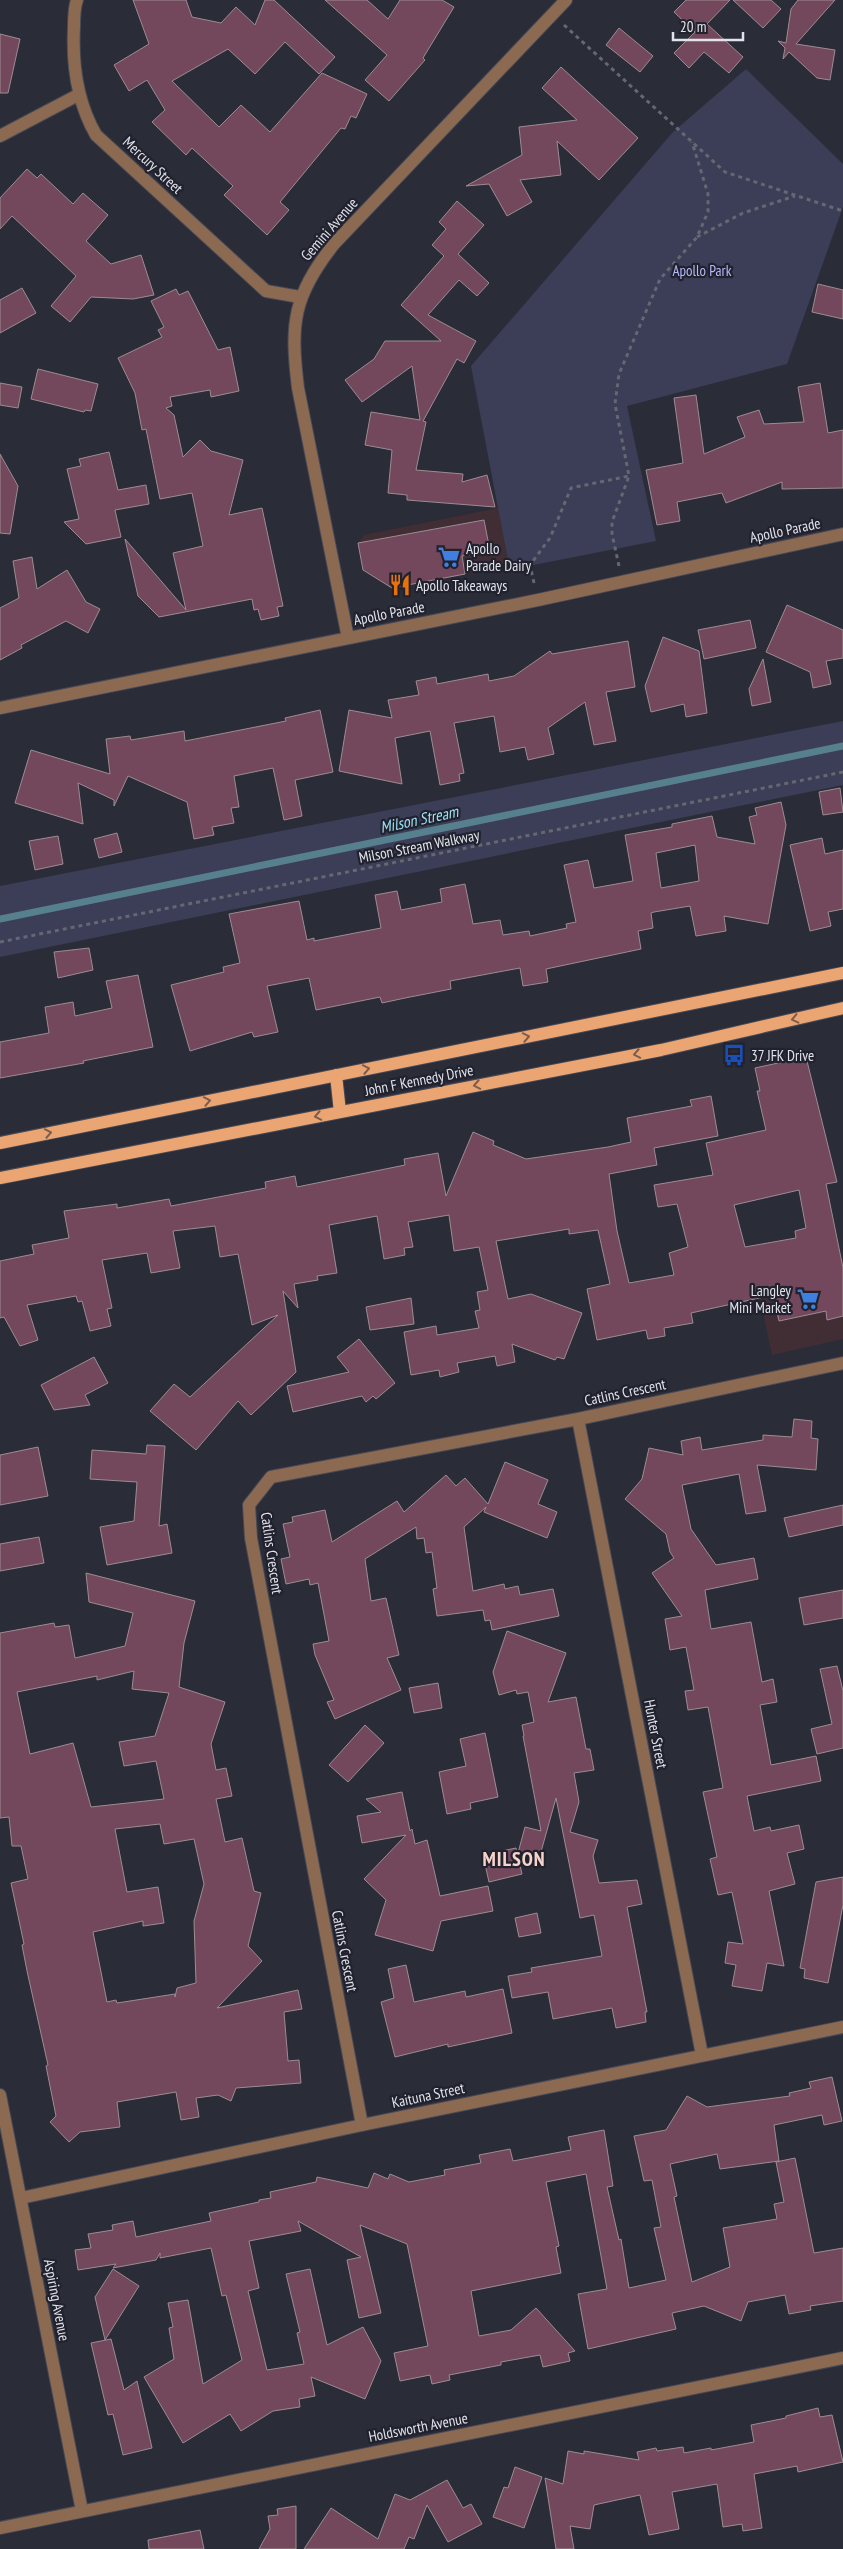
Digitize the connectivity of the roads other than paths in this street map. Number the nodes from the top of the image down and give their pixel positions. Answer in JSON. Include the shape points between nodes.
{"nodes":[{"id":1,"x":77,"y":0,"type":"edge"},
{"id":2,"x":566,"y":0,"type":"edge"},
{"id":3,"x":78,"y":96,"type":"junction"},
{"id":4,"x":0,"y":136,"type":"edge"},
{"id":5,"x":300,"y":297,"type":"junction"},
{"id":6,"x":843,"y":534,"type":"edge"},
{"id":7,"x":348,"y":638,"type":"junction"},
{"id":8,"x":0,"y":708,"type":"edge"},
{"id":9,"x":843,"y":973,"type":"edge"},
{"id":10,"x":843,"y":1008,"type":"edge"},
{"id":11,"x":336,"y":1075,"type":"junction"},
{"id":12,"x":340,"y":1112,"type":"junction"},
{"id":13,"x":0,"y":1143,"type":"edge"},
{"id":14,"x":0,"y":1178,"type":"edge"},
{"id":15,"x":843,"y":1363,"type":"edge"},
{"id":16,"x":578,"y":1419,"type":"junction"},
{"id":17,"x":843,"y":2026,"type":"edge"},
{"id":18,"x":702,"y":2055,"type":"junction"},
{"id":19,"x":0,"y":2095,"type":"edge"},
{"id":20,"x":362,"y":2125,"type":"junction"},
{"id":21,"x":21,"y":2198,"type":"junction"},
{"id":22,"x":843,"y":2358,"type":"edge"},
{"id":23,"x":82,"y":2511,"type":"junction"},
{"id":24,"x":0,"y":2528,"type":"edge"}],
"edges":[{"from":1,"to":3,"type":"street","name":"Mercury Street","via":[[73,48]]},
{"from":2,"to":5,"type":"street","name":"Gemini Avenue","via":[[334,244],[314,269]]},
{"from":3,"to":4,"type":"street"},
{"from":3,"to":5,"type":"street","name":"Mercury Street","via":[[96,135],[266,291]]},
{"from":5,"to":7,"type":"street","name":"Gemini Avenue","via":[[294,354],[298,388]]},
{"from":6,"to":7,"type":"street","name":"Apollo Parade"},
{"from":7,"to":8,"type":"street","name":"Apollo Parade"},
{"from":11,"to":9,"type":"main road","name":"John F Kennedy Drive","one_way":true},
{"from":10,"to":12,"type":"main road","name":"John F Kennedy Drive","one_way":true,"via":[[660,1050]]},
{"from":11,"to":12,"type":"main road"},
{"from":13,"to":11,"type":"main road","name":"John F Kennedy Drive","one_way":true},
{"from":12,"to":14,"type":"main road","name":"John F Kennedy Drive","one_way":true},
{"from":15,"to":16,"type":"street","name":"Catlins Crescent"},
{"from":16,"to":18,"type":"street","name":"Hunter Street"},
{"from":16,"to":20,"type":"street","name":"Catlins Crescent","via":[[271,1477],[249,1505],[251,1538]]},
{"from":17,"to":18,"type":"street","name":"Kaituna Street"},
{"from":18,"to":20,"type":"street","name":"Kaituna Street"},
{"from":19,"to":21,"type":"street","name":"Aspiring Avenue"},
{"from":20,"to":21,"type":"street","name":"Kaituna Street"},
{"from":21,"to":23,"type":"street","name":"Aspiring Avenue"},
{"from":22,"to":23,"type":"street","name":"Holdsworth Avenue"},
{"from":23,"to":24,"type":"street","name":"Holdsworth Avenue"}]}
